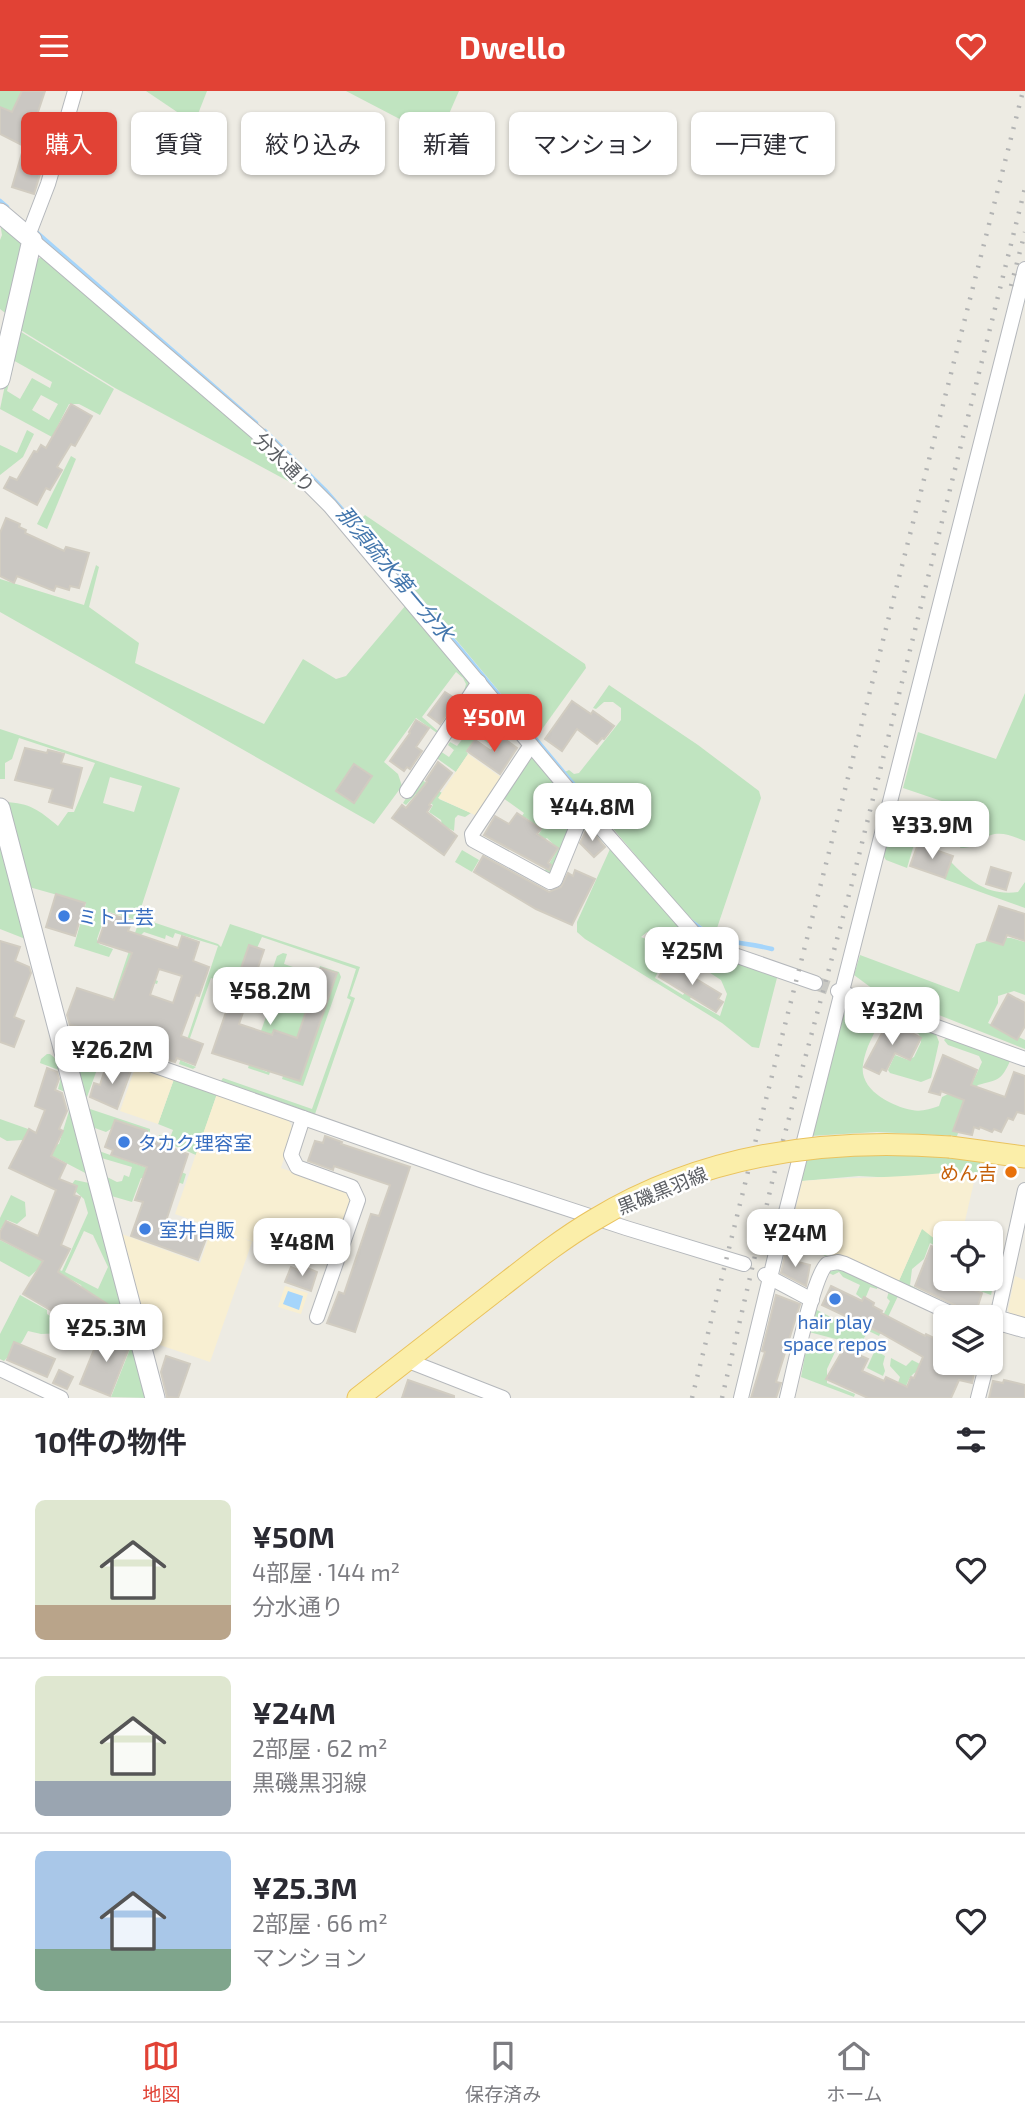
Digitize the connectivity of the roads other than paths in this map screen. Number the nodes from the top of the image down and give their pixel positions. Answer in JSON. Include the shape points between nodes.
{"nodes":[{"id":1,"x":75,"y":91,"type":"edge"},
{"id":2,"x":0,"y":213,"type":"edge"},
{"id":3,"x":30,"y":238,"type":"junction"},
{"id":4,"x":1025,"y":269,"type":"edge"},
{"id":5,"x":0,"y":379,"type":"edge"},
{"id":6,"x":479,"y":682,"type":"junction"},
{"id":7,"x":531,"y":745,"type":"junction"},
{"id":8,"x":407,"y":791,"type":"dead end"},
{"id":9,"x":0,"y":808,"type":"edge"},
{"id":10,"x":584,"y":809,"type":"junction"},
{"id":11,"x":815,"y":983,"type":"tunnel mouth"},
{"id":12,"x":841,"y":992,"type":"junction"},
{"id":13,"x":59,"y":1033,"type":"junction"},
{"id":14,"x":1025,"y":1059,"type":"edge"},
{"id":15,"x":303,"y":1118,"type":"junction"},
{"id":16,"x":1025,"y":1157,"type":"edge"},
{"id":17,"x":1025,"y":1190,"type":"edge"},
{"id":18,"x":1021,"y":1229,"type":"edge"},
{"id":19,"x":744,"y":1264,"type":"dead end"},
{"id":20,"x":767,"y":1277,"type":"junction"},
{"id":21,"x":812,"y":1300,"type":"junction"},
{"id":22,"x":933,"y":1305,"type":"edge"},
{"id":23,"x":1000,"y":1305,"type":"edge"},
{"id":24,"x":317,"y":1317,"type":"dead end"},
{"id":25,"x":1003,"y":1328,"type":"edge"},
{"id":26,"x":1025,"y":1328,"type":"edge"},
{"id":27,"x":406,"y":1360,"type":"junction"},
{"id":28,"x":0,"y":1369,"type":"edge"},
{"id":29,"x":984,"y":1375,"type":"edge"},
{"id":30,"x":61,"y":1398,"type":"edge"},
{"id":31,"x":155,"y":1398,"type":"edge"},
{"id":32,"x":358,"y":1398,"type":"edge"},
{"id":33,"x":503,"y":1398,"type":"edge"},
{"id":34,"x":741,"y":1398,"type":"edge"},
{"id":35,"x":787,"y":1398,"type":"edge"},
{"id":36,"x":978,"y":1398,"type":"edge"}],
"edges":[{"from":1,"to":3,"type":"street"},
{"from":2,"to":3,"type":"street"},
{"from":3,"to":5,"type":"street"},
{"from":3,"to":6,"type":"street","name":"分水通り","via":[[257,433],[345,523]]},
{"from":4,"to":12,"type":"street"},
{"from":6,"to":7,"type":"street","name":"分水通り"},
{"from":6,"to":8,"type":"street"},
{"from":7,"to":10,"type":"street","name":"分水通り"},
{"from":7,"to":10,"type":"street","via":[[473,839],[550,882],[555,880]]},
{"from":9,"to":13,"type":"street"},
{"from":10,"to":11,"type":"street","name":"分水通り","via":[[698,938]]},
{"from":12,"to":14,"type":"street"},
{"from":12,"to":20,"type":"street"},
{"from":13,"to":15,"type":"street"},
{"from":13,"to":31,"type":"street"},
{"from":15,"to":19,"type":"street","via":[[574,1212]]},
{"from":15,"to":24,"type":"street","via":[[291,1155],[297,1167],[352,1187],[358,1200]]},
{"from":16,"to":27,"type":"main road","name":"黒磯黒羽線","bridge":true,"via":[[907,1143],[838,1144],[710,1169],[646,1192],[595,1219]]},
{"from":17,"to":18,"type":"street"},
{"from":18,"to":23,"type":"street"},
{"from":20,"to":21,"type":"street"},
{"from":20,"to":34,"type":"street"},
{"from":21,"to":22,"type":"street","via":[[823,1266],[838,1262]]},
{"from":21,"to":35,"type":"street"},
{"from":25,"to":26,"type":"street"},
{"from":27,"to":32,"type":"main road","name":"黒磯黒羽線"},
{"from":27,"to":33,"type":"street"},
{"from":28,"to":30,"type":"street"},
{"from":29,"to":36,"type":"street"}]}
